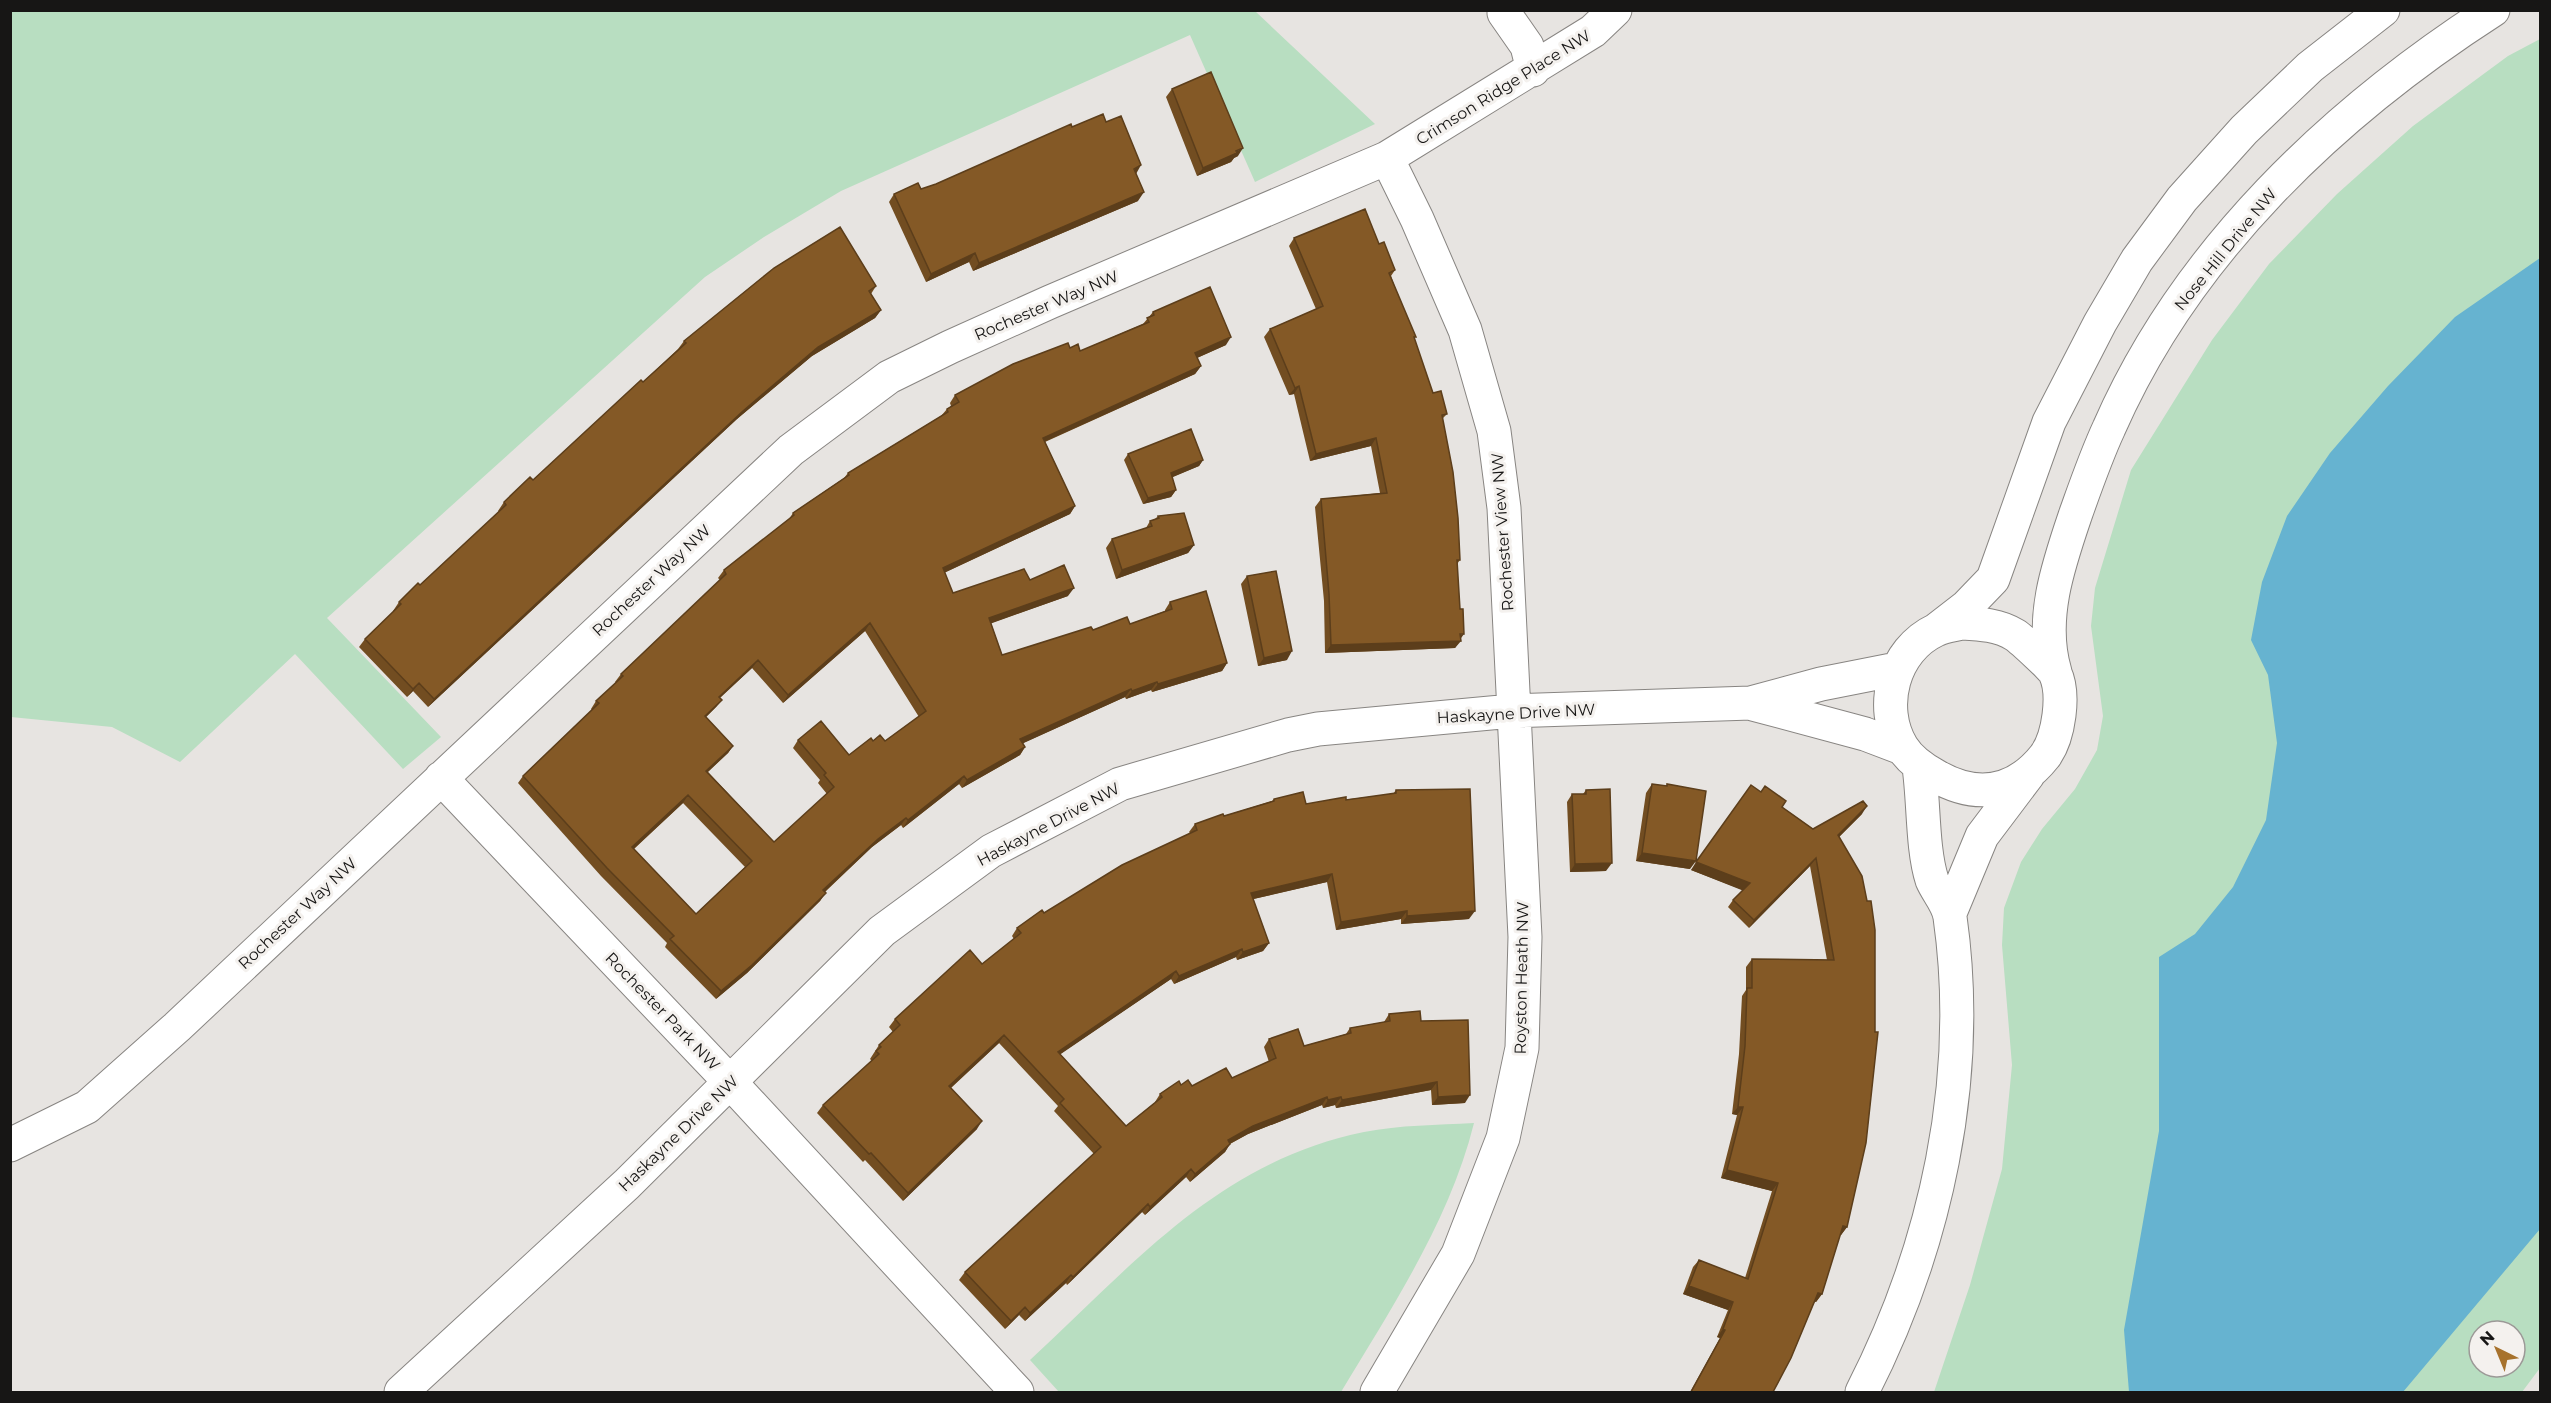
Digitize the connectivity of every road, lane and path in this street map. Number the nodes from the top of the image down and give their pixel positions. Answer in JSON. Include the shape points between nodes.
{"nodes":[{"id":1,"x":1615,"y":10,"type":"edge"},
{"id":2,"x":2383,"y":10,"type":"edge"},
{"id":3,"x":2493,"y":10,"type":"edge"},
{"id":4,"x":1504,"y":13,"type":"dead end"},
{"id":5,"x":1533,"y":70,"type":"junction"},
{"id":6,"x":1387,"y":158,"type":"junction"},
{"id":7,"x":1936,"y":630,"type":"junction"},
{"id":8,"x":1898,"y":669,"type":"junction"},
{"id":9,"x":2055,"y":672,"type":"junction"},
{"id":10,"x":1751,"y":703,"type":"junction"},
{"id":11,"x":1512,"y":711,"type":"junction"},
{"id":12,"x":1911,"y":757,"type":"junction"},
{"id":13,"x":2036,"y":766,"type":"junction"},
{"id":14,"x":441,"y":777,"type":"junction"},
{"id":15,"x":1950,"y":913,"type":"junction"},
{"id":16,"x":730,"y":1082,"type":"junction"},
{"id":17,"x":10,"y":1145,"type":"edge"},
{"id":18,"x":401,"y":1392,"type":"edge"},
{"id":19,"x":1017,"y":1392,"type":"edge"},
{"id":20,"x":1377,"y":1392,"type":"edge"},
{"id":21,"x":1862,"y":1392,"type":"edge"}],
"edges":[{"from":1,"to":5,"type":"street","name":"Crimson Ridge Place NW","via":[[1593,31]]},
{"from":2,"to":7,"type":"street","via":[[2310,68],[2244,130],[2182,199],[2137,260],[2094,332],[2049,422],[1993,579]]},
{"from":3,"to":9,"type":"street","name":"Nose Hill Drive NW","via":[[2384,87],[2292,168],[2195,281],[2170,317],[2109,427],[2072,526],[2051,603],[2049,643]]},
{"from":4,"to":5,"type":"street","via":[[1527,46]]},
{"from":5,"to":6,"type":"street","name":"Crimson Ridge Place NW"},
{"from":6,"to":11,"type":"street","name":"Rochester View NW","via":[[1465,330],[1494,431],[1504,508]]},
{"from":6,"to":14,"type":"street","name":"Rochester Way NW","via":[[1050,302],[889,377],[791,450]]},
{"from":7,"to":8,"type":"street","via":[[1914,646]]},
{"from":7,"to":9,"type":"street","via":[[1962,623],[1990,625],[2015,635]]},
{"from":8,"to":10,"type":"street","name":"Haskayne Drive NW"},
{"from":8,"to":12,"type":"street","via":[[1890,695],[1891,722]]},
{"from":9,"to":13,"type":"street","via":[[2058,727],[2048,752]]},
{"from":10,"to":11,"type":"street","name":"Haskayne Drive NW"},
{"from":10,"to":12,"type":"street","name":"Haskayne Drive NW","via":[[1833,725]]},
{"from":11,"to":16,"type":"street","name":"Haskayne Drive NW","via":[[1318,729],[1120,784],[991,851],[882,931]]},
{"from":11,"to":20,"type":"street","name":"Royston Heath NW","via":[[1525,937],[1522,1048],[1503,1137],[1458,1254]]},
{"from":12,"to":13,"type":"street","via":[[1960,789],[1976,791],[2010,785]]},
{"from":12,"to":15,"type":"street","via":[[1924,802],[1932,880]]},
{"from":13,"to":15,"type":"street","via":[[1982,836]]},
{"from":14,"to":16,"type":"street","name":"Rochester Park NW"},
{"from":14,"to":17,"type":"street","name":"Rochester Way NW","via":[[87,1107]]},
{"from":15,"to":21,"type":"street","via":[[1956,988],[1955,1068],[1944,1159],[1921,1249],[1884,1350]]},
{"from":16,"to":18,"type":"street","name":"Haskayne Drive NW","via":[[627,1184]]},
{"from":16,"to":19,"type":"street","name":"Rochester Park NW"}]}
